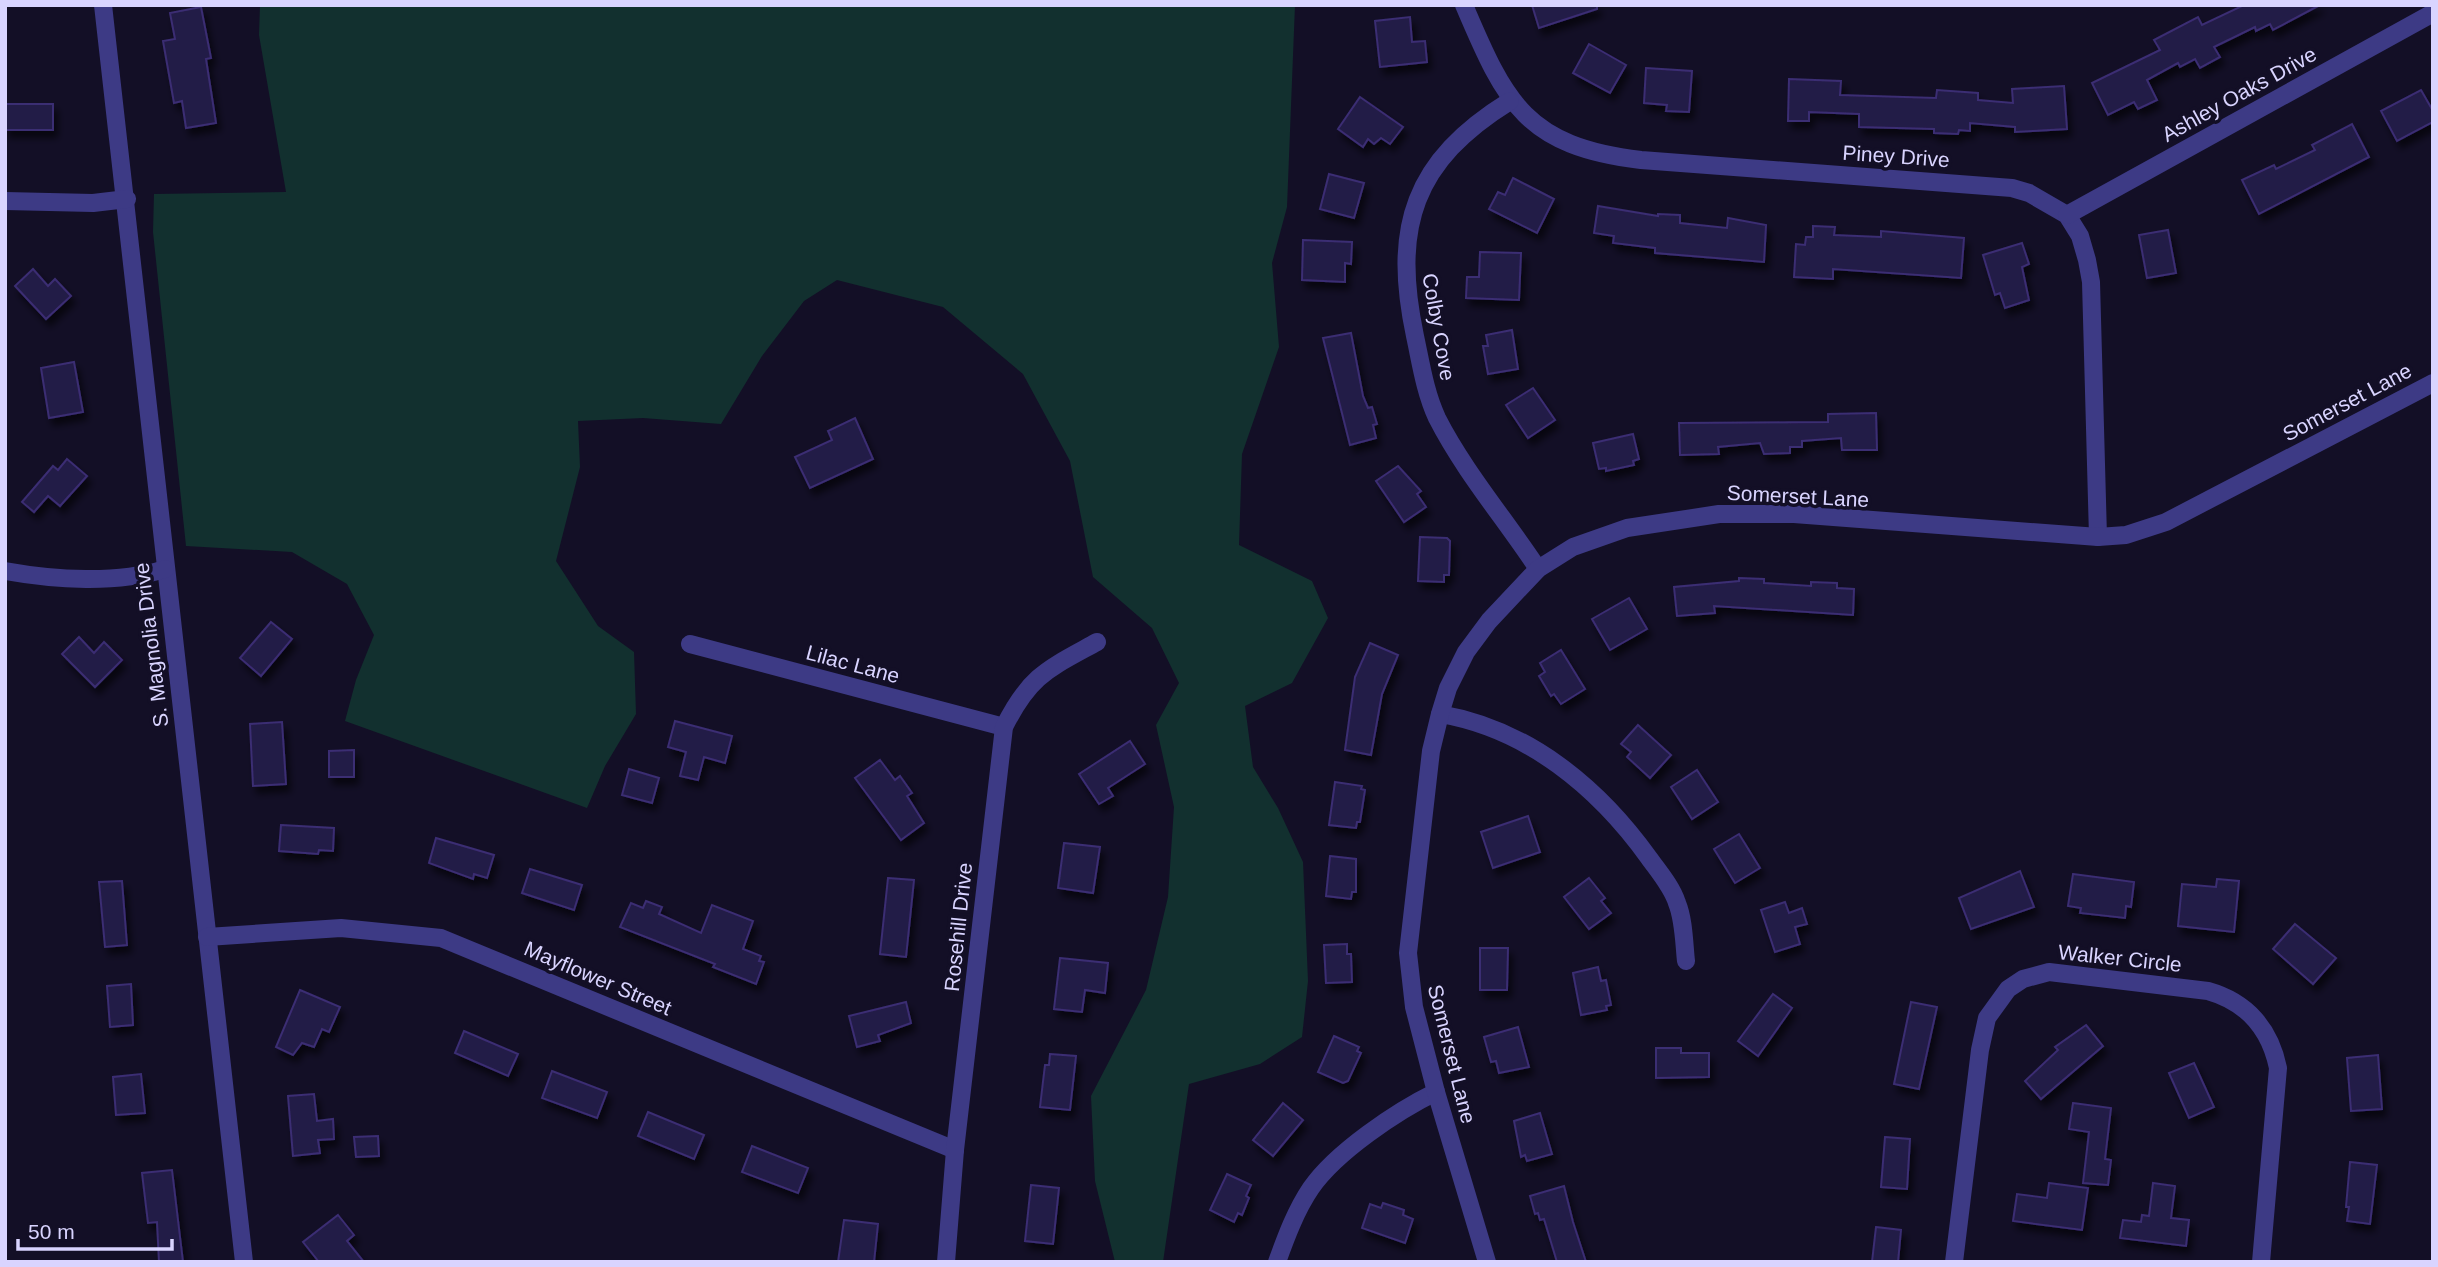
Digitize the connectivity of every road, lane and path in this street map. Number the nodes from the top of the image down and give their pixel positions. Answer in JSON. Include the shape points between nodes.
{"nodes":[{"id":1,"x":1465,"y":5,"type":"edge"},
{"id":2,"x":2433,"y":13,"type":"edge"},
{"id":3,"x":104,"y":14,"type":"edge"},
{"id":4,"x":1510,"y":101,"type":"junction"},
{"id":5,"x":127,"y":199,"type":"junction"},
{"id":6,"x":5,"y":201,"type":"edge"},
{"id":7,"x":2067,"y":215,"type":"junction"},
{"id":8,"x":2433,"y":383,"type":"edge"},
{"id":9,"x":2098,"y":537,"type":"junction"},
{"id":10,"x":165,"y":569,"type":"junction"},
{"id":11,"x":1538,"y":569,"type":"junction"},
{"id":12,"x":5,"y":571,"type":"edge"},
{"id":13,"x":1097,"y":642,"type":"dead end"},
{"id":14,"x":690,"y":644,"type":"dead end"},
{"id":15,"x":1440,"y":714,"type":"junction"},
{"id":16,"x":1004,"y":727,"type":"junction"},
{"id":17,"x":207,"y":937,"type":"junction"},
{"id":18,"x":1686,"y":961,"type":"dead end"},
{"id":19,"x":1436,"y":1092,"type":"junction"},
{"id":20,"x":956,"y":1150,"type":"junction"},
{"id":21,"x":244,"y":1262,"type":"edge"},
{"id":22,"x":946,"y":1262,"type":"edge"},
{"id":23,"x":1277,"y":1262,"type":"edge"},
{"id":24,"x":1487,"y":1262,"type":"edge"},
{"id":25,"x":1954,"y":1262,"type":"edge"},
{"id":26,"x":2261,"y":1262,"type":"edge"}],
"edges":[{"from":1,"to":4,"type":"street","name":"Piney Drive"},
{"from":2,"to":7,"type":"street","name":"Ashley Oaks Drive"},
{"from":3,"to":5,"type":"street","name":"S. Magnolia Drive"},
{"from":4,"to":7,"type":"street","name":"Piney Drive","via":[[1540,127],[1604,156],[2012,188],[2029,192]]},
{"from":4,"to":11,"type":"street","name":"Colby Cove","via":[[1480,120],[1432,170],[1411,218],[1406,290],[1426,391],[1436,415]]},
{"from":5,"to":6,"type":"street"},
{"from":5,"to":10,"type":"street","name":"S. Magnolia Drive"},
{"from":7,"to":9,"type":"street","via":[[2080,236],[2091,282]]},
{"from":8,"to":9,"type":"street","name":"Somerset Lane","via":[[2166,522],[2126,535]]},
{"from":9,"to":11,"type":"street","name":"Somerset Lane","via":[[1794,514],[1719,514],[1627,528],[1573,547]]},
{"from":10,"to":12,"type":"street","via":[[136,578]]},
{"from":10,"to":17,"type":"street","name":"S. Magnolia Drive"},
{"from":11,"to":15,"type":"street","name":"Somerset Lane","via":[[1501,606],[1466,652]]},
{"from":13,"to":16,"type":"street","name":"Rosehill Drive","via":[[1046,670],[1020,694]]},
{"from":14,"to":16,"type":"street","name":"Lilac Lane"},
{"from":15,"to":18,"type":"street","via":[[1470,719],[1534,748],[1580,781],[1612,813],[1638,842],[1678,903]]},
{"from":15,"to":19,"type":"street","name":"Somerset Lane","via":[[1430,761],[1408,953],[1414,1007]]},
{"from":16,"to":20,"type":"street","name":"Rosehill Drive"},
{"from":17,"to":20,"type":"street","name":"Mayflower Street","via":[[341,928],[440,938]]},
{"from":17,"to":21,"type":"street","name":"S. Magnolia Drive"},
{"from":19,"to":23,"type":"street","via":[[1391,1116],[1312,1186]]},
{"from":19,"to":24,"type":"street","name":"Somerset Lane"},
{"from":20,"to":22,"type":"street","name":"Rosehill Drive"},
{"from":25,"to":26,"type":"street","name":"Walker Circle","via":[[1976,1072],[1987,1018],[2008,989],[2049,972],[2208,991],[2225,996],[2255,1017],[2270,1041],[2278,1068]]}]}
